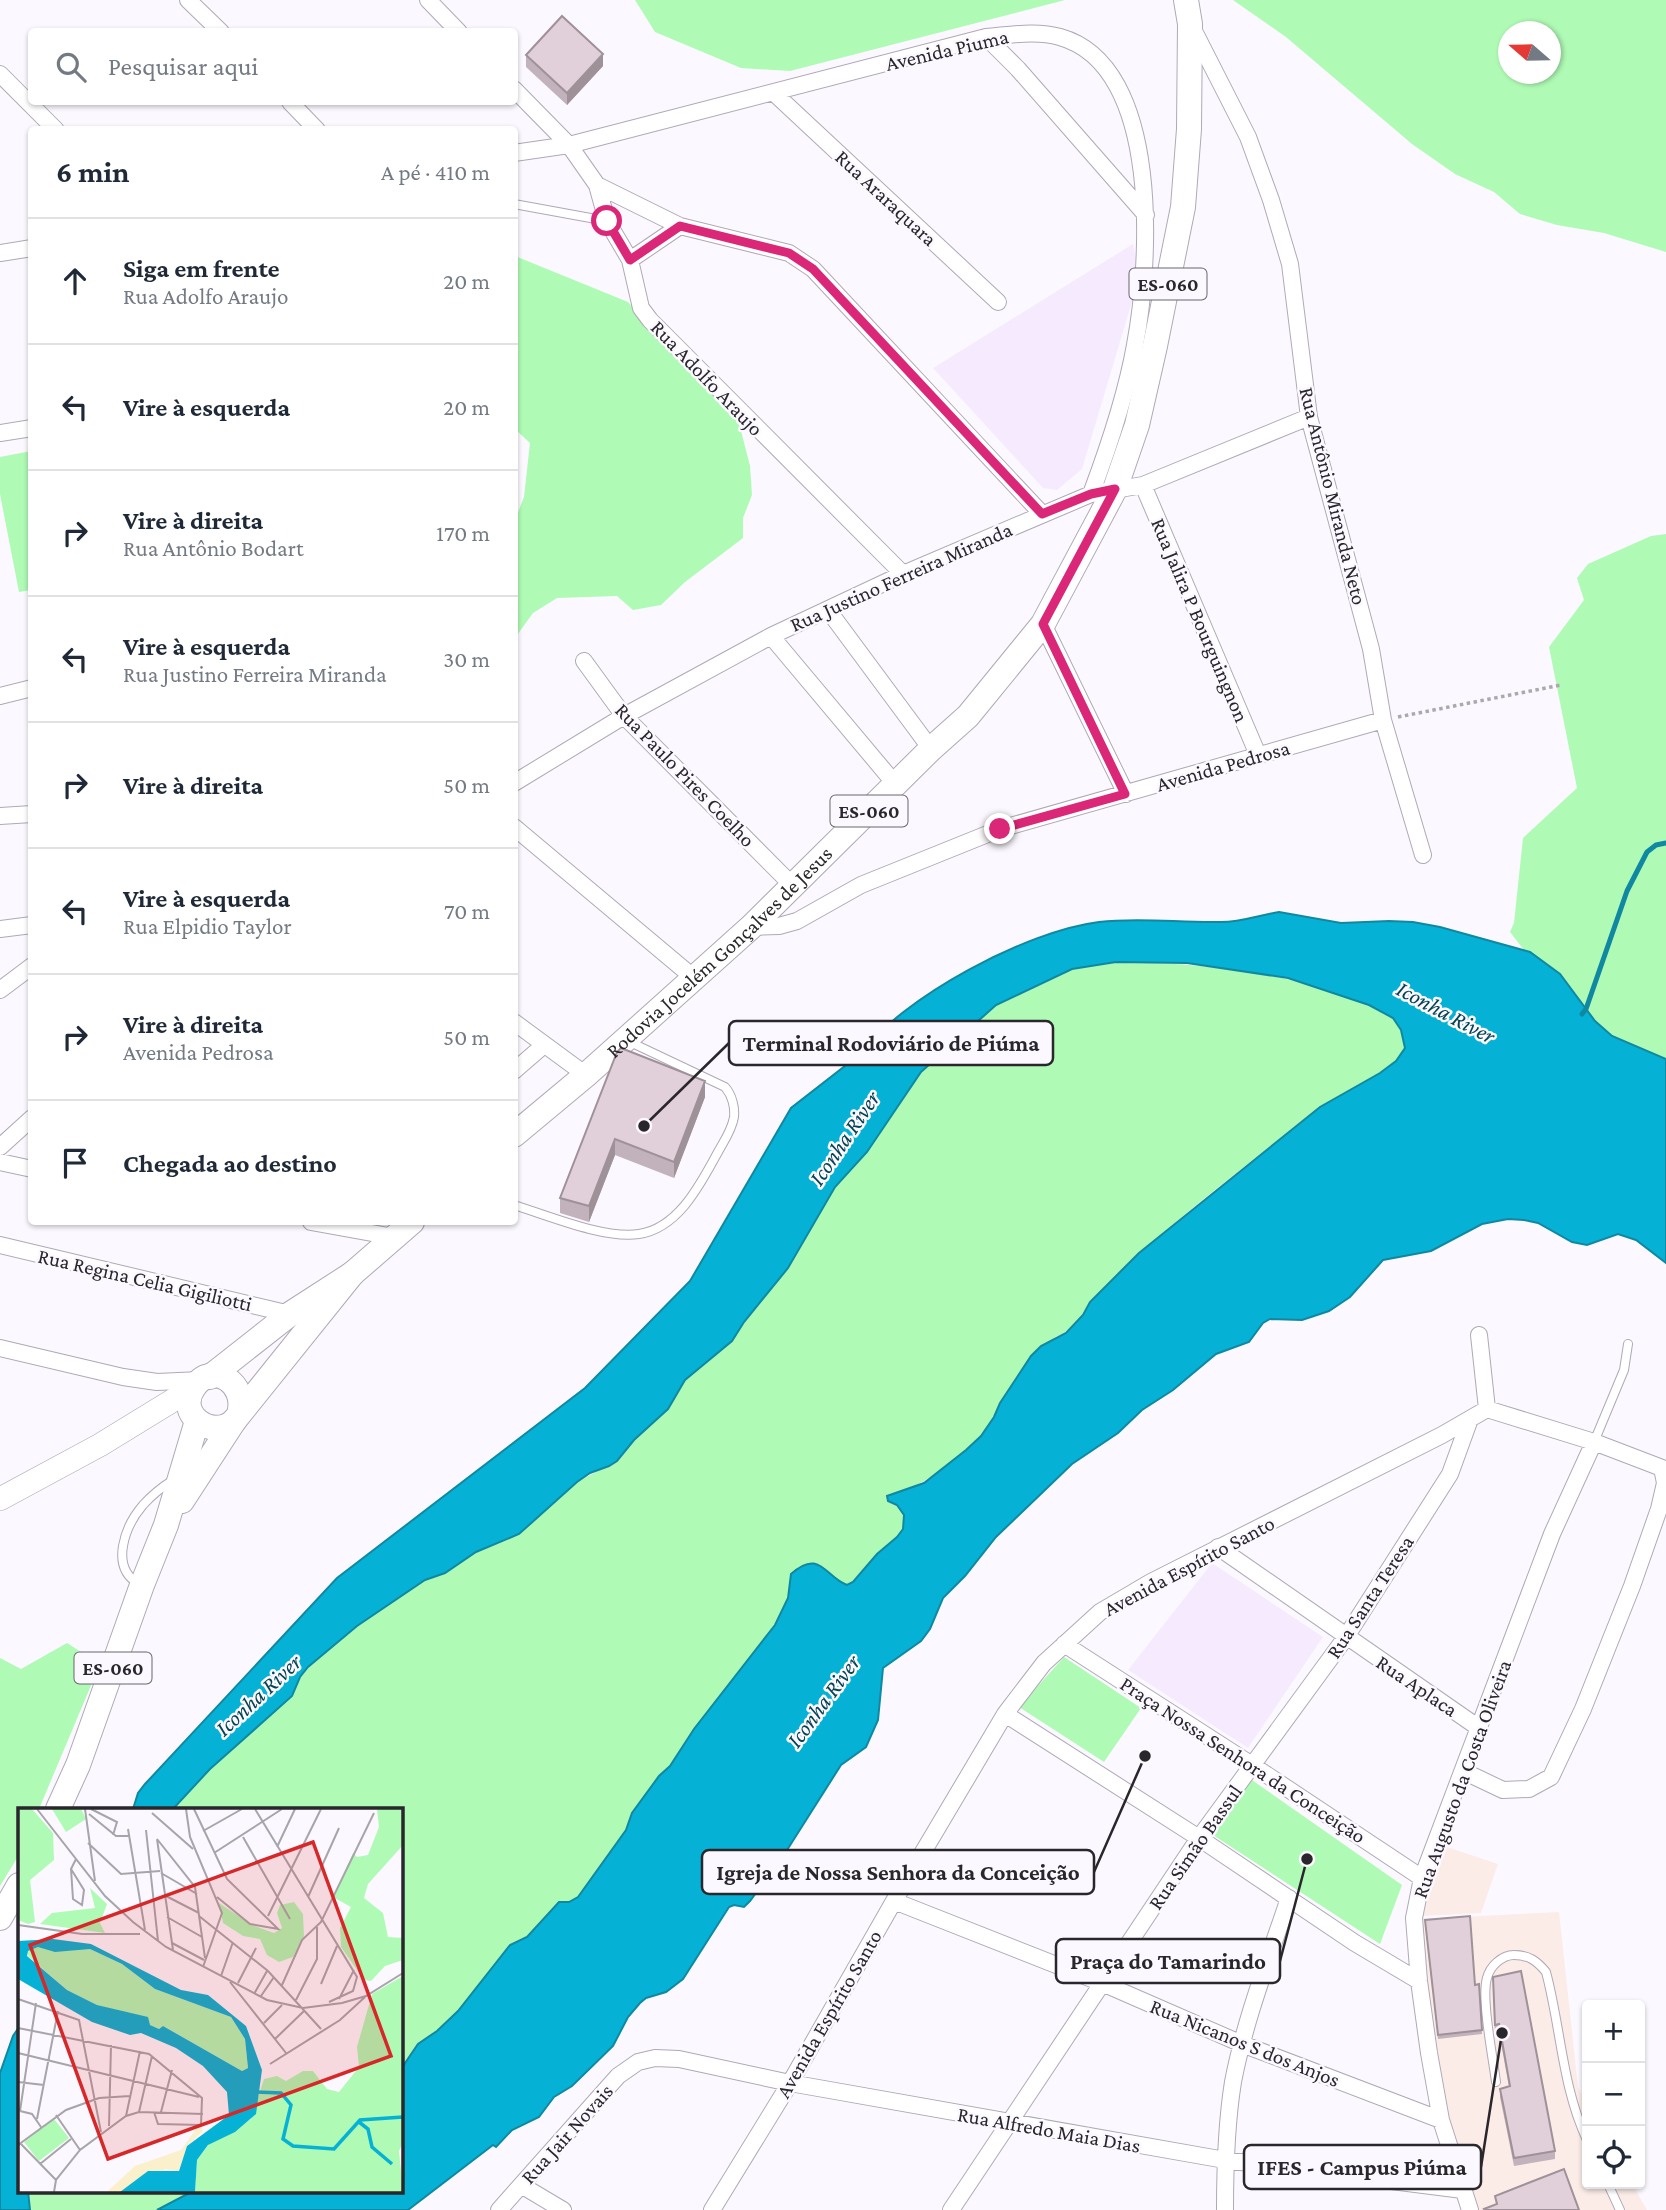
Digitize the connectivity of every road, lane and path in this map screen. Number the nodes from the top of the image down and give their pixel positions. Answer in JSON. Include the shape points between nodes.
{"nodes":[{"id":1,"x":188,"y":0,"type":"edge"},
{"id":2,"x":428,"y":0,"type":"edge"},
{"id":3,"x":1186,"y":0,"type":"edge"},
{"id":4,"x":1191,"y":24,"type":"junction"},
{"id":5,"x":217,"y":28,"type":"edge"},
{"id":6,"x":455,"y":28,"type":"edge"},
{"id":7,"x":986,"y":37,"type":"junction"},
{"id":8,"x":0,"y":74,"type":"edge"},
{"id":9,"x":518,"y":93,"type":"edge"},
{"id":10,"x":774,"y":93,"type":"junction"},
{"id":11,"x":28,"y":102,"type":"edge"},
{"id":12,"x":31,"y":105,"type":"edge"},
{"id":13,"x":293,"y":105,"type":"edge"},
{"id":14,"x":52,"y":126,"type":"edge"},
{"id":15,"x":313,"y":126,"type":"edge"},
{"id":16,"x":569,"y":145,"type":"junction"},
{"id":17,"x":518,"y":152,"type":"edge"},
{"id":18,"x":597,"y":185,"type":"junction"},
{"id":19,"x":518,"y":205,"type":"edge"},
{"id":20,"x":1146,"y":216,"type":"junction"},
{"id":21,"x":607,"y":221,"type":"junction"},
{"id":22,"x":680,"y":226,"type":"junction"},
{"id":23,"x":28,"y":249,"type":"edge"},
{"id":24,"x":0,"y":253,"type":"edge"},
{"id":25,"x":630,"y":260,"type":"junction"},
{"id":26,"x":998,"y":302,"type":"dead end"},
{"id":27,"x":1309,"y":417,"type":"junction"},
{"id":28,"x":28,"y":429,"type":"edge"},
{"id":29,"x":0,"y":433,"type":"edge"},
{"id":30,"x":1143,"y":485,"type":"junction"},
{"id":31,"x":1103,"y":492,"type":"junction"},
{"id":32,"x":1042,"y":514,"type":"junction"},
{"id":33,"x":903,"y":574,"type":"junction"},
{"id":34,"x":828,"y":610,"type":"junction"},
{"id":35,"x":1043,"y":624,"type":"junction"},
{"id":36,"x":771,"y":636,"type":"junction"},
{"id":37,"x":584,"y":661,"type":"dead end"},
{"id":38,"x":1561,"y":685,"type":"dead end"},
{"id":39,"x":28,"y":689,"type":"edge"},
{"id":40,"x":0,"y":696,"type":"edge"},
{"id":41,"x":624,"y":716,"type":"junction"},
{"id":42,"x":1383,"y":720,"type":"junction"},
{"id":43,"x":931,"y":749,"type":"junction"},
{"id":44,"x":1258,"y":755,"type":"junction"},
{"id":45,"x":518,"y":781,"type":"edge"},
{"id":46,"x":895,"y":785,"type":"junction"},
{"id":47,"x":1125,"y":794,"type":"junction"},
{"id":48,"x":28,"y":814,"type":"edge"},
{"id":49,"x":0,"y":816,"type":"edge"},
{"id":50,"x":518,"y":830,"type":"edge"},
{"id":51,"x":1423,"y":855,"type":"dead end"},
{"id":52,"x":792,"y":885,"type":"junction"},
{"id":53,"x":28,"y":926,"type":"edge"},
{"id":54,"x":751,"y":927,"type":"junction"},
{"id":55,"x":0,"y":929,"type":"edge"},
{"id":56,"x":28,"y":969,"type":"edge"},
{"id":57,"x":694,"y":978,"type":"junction"},
{"id":58,"x":0,"y":990,"type":"edge"},
{"id":59,"x":518,"y":1025,"type":"edge"},
{"id":60,"x":518,"y":1034,"type":"edge"},
{"id":61,"x":624,"y":1040,"type":"junction"},
{"id":62,"x":540,"y":1041,"type":"junction"},
{"id":63,"x":518,"y":1066,"type":"edge"},
{"id":64,"x":586,"y":1075,"type":"junction"},
{"id":65,"x":28,"y":1122,"type":"edge"},
{"id":66,"x":518,"y":1132,"type":"edge"},
{"id":67,"x":0,"y":1147,"type":"edge"},
{"id":68,"x":0,"y":1162,"type":"edge"},
{"id":69,"x":28,"y":1168,"type":"edge"},
{"id":70,"x":518,"y":1206,"type":"edge"},
{"id":71,"x":354,"y":1225,"type":"edge"},
{"id":72,"x":403,"y":1229,"type":"edge"},
{"id":73,"x":0,"y":1245,"type":"edge"},
{"id":74,"x":352,"y":1274,"type":"junction"},
{"id":75,"x":290,"y":1314,"type":"junction"},
{"id":76,"x":1479,"y":1335,"type":"dead end"},
{"id":77,"x":1628,"y":1344,"type":"dead end"},
{"id":78,"x":0,"y":1348,"type":"edge"},
{"id":79,"x":201,"y":1382,"type":"junction"},
{"id":80,"x":1487,"y":1409,"type":"junction"},
{"id":81,"x":194,"y":1418,"type":"junction"},
{"id":82,"x":237,"y":1418,"type":"junction"},
{"id":83,"x":1470,"y":1419,"type":"junction"},
{"id":84,"x":141,"y":1420,"type":"junction"},
{"id":85,"x":1594,"y":1442,"type":"junction"},
{"id":86,"x":182,"y":1474,"type":"junction"},
{"id":87,"x":0,"y":1499,"type":"edge"},
{"id":88,"x":166,"y":1525,"type":"junction"},
{"id":89,"x":1218,"y":1547,"type":"junction"},
{"id":90,"x":142,"y":1585,"type":"junction"},
{"id":91,"x":1346,"y":1637,"type":"junction"},
{"id":92,"x":1064,"y":1644,"type":"junction"},
{"id":93,"x":1005,"y":1714,"type":"junction"},
{"id":94,"x":1479,"y":1728,"type":"junction"},
{"id":95,"x":1252,"y":1765,"type":"junction"},
{"id":96,"x":1463,"y":1771,"type":"junction"},
{"id":97,"x":58,"y":1808,"type":"edge"},
{"id":98,"x":1199,"y":1838,"type":"junction"},
{"id":99,"x":1422,"y":1878,"type":"junction"},
{"id":100,"x":18,"y":1887,"type":"edge"},
{"id":101,"x":1289,"y":1898,"type":"junction"},
{"id":102,"x":894,"y":1901,"type":"junction"},
{"id":103,"x":0,"y":1918,"type":"edge"},
{"id":104,"x":1419,"y":1981,"type":"junction"},
{"id":105,"x":1102,"y":1983,"type":"junction"},
{"id":106,"x":1242,"y":2044,"type":"junction"},
{"id":107,"x":638,"y":2062,"type":"joint"},
{"id":108,"x":1496,"y":2081,"type":"dead end"},
{"id":109,"x":790,"y":2083,"type":"junction"},
{"id":110,"x":1441,"y":2120,"type":"junction"},
{"id":111,"x":1009,"y":2123,"type":"junction"},
{"id":112,"x":1582,"y":2127,"type":"edge"},
{"id":113,"x":1224,"y":2160,"type":"junction"},
{"id":114,"x":521,"y":2185,"type":"junction"},
{"id":115,"x":1610,"y":2189,"type":"edge"},
{"id":116,"x":1463,"y":2190,"type":"junction"},
{"id":117,"x":499,"y":2210,"type":"edge"},
{"id":118,"x":563,"y":2210,"type":"edge"},
{"id":119,"x":712,"y":2210,"type":"edge"},
{"id":120,"x":951,"y":2210,"type":"edge"},
{"id":121,"x":1225,"y":2210,"type":"edge"},
{"id":122,"x":1469,"y":2210,"type":"edge"},
{"id":123,"x":1620,"y":2210,"type":"edge"}],
"edges":[{"from":1,"to":5,"type":"street"},
{"from":2,"to":6,"type":"street"},
{"from":3,"to":4,"type":"main road","name":"Rodovia Jocelém Gonçalves de Jesus","number":"ES-060"},
{"from":4,"to":27,"type":"street","name":"Rua Antônio Miranda Neto","via":[[1248,137],[1271,200],[1290,264]]},
{"from":4,"to":31,"type":"main road","name":"Rodovia Jocelém Gonçalves de Jesus","number":"ES-060","via":[[1183,207],[1137,425]]},
{"from":7,"to":10,"type":"street","name":"Avenida Piuma"},
{"from":7,"to":20,"type":"street"},
{"from":7,"to":20,"type":"street","name":"Avenida Piuma","via":[[1037,33],[1060,37],[1074,42],[1111,73],[1125,99],[1136,142]]},
{"from":8,"to":11,"type":"street"},
{"from":9,"to":16,"type":"street","name":"Rua Adolfo Araujo"},
{"from":10,"to":16,"type":"street","name":"Avenida Piuma"},
{"from":10,"to":26,"type":"street","name":"Rua Araraquara"},
{"from":12,"to":14,"type":"street"},
{"from":13,"to":15,"type":"street"},
{"from":16,"to":17,"type":"street","name":"Avenida Piuma"},
{"from":16,"to":18,"type":"street","name":"Rua Adolfo Araujo"},
{"from":18,"to":21,"type":"street","name":"Rua Adolfo Araujo"},
{"from":18,"to":22,"type":"street"},
{"from":19,"to":21,"type":"lane"},
{"from":20,"to":31,"type":"street","name":"Avenida Piuma","via":[[1146,266],[1135,346],[1107,452]]},
{"from":21,"to":25,"type":"street","name":"Rua Adolfo Araujo"},
{"from":22,"to":25,"type":"street"},
{"from":22,"to":32,"type":"street","via":[[789,253],[813,269]]},
{"from":23,"to":24,"type":"street"},
{"from":25,"to":33,"type":"street","name":"Rua Adolfo Araujo","via":[[641,308],[650,320]]},
{"from":27,"to":30,"type":"street","name":"Rua Justino Ferreira Miranda"},
{"from":27,"to":42,"type":"street","name":"Rua Antônio Miranda Neto","via":[[1371,649]]},
{"from":28,"to":29,"type":"street"},
{"from":30,"to":31,"type":"street","name":"Rua Justino Ferreira Miranda"},
{"from":30,"to":44,"type":"street","name":"Rua Jalira P Bourguingnon"},
{"from":31,"to":32,"type":"street","name":"Rua Justino Ferreira Miranda"},
{"from":31,"to":35,"type":"main road","name":"Rodovia Jocelém Gonçalves de Jesus","number":"ES-060"},
{"from":32,"to":33,"type":"street","name":"Rua Justino Ferreira Miranda"},
{"from":33,"to":34,"type":"street","name":"Rua Justino Ferreira Miranda"},
{"from":34,"to":36,"type":"street","name":"Rua Justino Ferreira Miranda"},
{"from":34,"to":43,"type":"street"},
{"from":35,"to":43,"type":"main road","name":"Rodovia Jocelém Gonçalves de Jesus","number":"ES-060","via":[[968,716]]},
{"from":35,"to":47,"type":"street"},
{"from":36,"to":41,"type":"street","name":"Rua Justino Ferreira Miranda"},
{"from":36,"to":46,"type":"street"},
{"from":37,"to":41,"type":"street","name":"Rua Paulo Pires Coelho"},
{"from":38,"to":42,"type":"path"},
{"from":39,"to":40,"type":"street"},
{"from":41,"to":45,"type":"street","name":"Rua Justino Ferreira Miranda"},
{"from":41,"to":52,"type":"street","name":"Rua Paulo Pires Coelho"},
{"from":42,"to":44,"type":"street","name":"Avenida Pedrosa"},
{"from":42,"to":51,"type":"street","name":"Rua Antônio Miranda Neto"},
{"from":43,"to":46,"type":"main road","name":"Rodovia Jocelém Gonçalves de Jesus","number":"ES-060"},
{"from":44,"to":47,"type":"street","name":"Avenida Pedrosa"},
{"from":46,"to":52,"type":"main road","name":"Rodovia Jocelém Gonçalves de Jesus","number":"ES-060"},
{"from":47,"to":54,"type":"street","name":"Avenida Pedrosa","via":[[1000,829],[861,885],[797,921]]},
{"from":48,"to":49,"type":"street"},
{"from":50,"to":57,"type":"street"},
{"from":52,"to":54,"type":"main road","name":"Rodovia Jocelém Gonçalves de Jesus","number":"ES-060"},
{"from":53,"to":55,"type":"street"},
{"from":54,"to":57,"type":"main road","name":"Rodovia Jocelém Gonçalves de Jesus","number":"ES-060"},
{"from":56,"to":58,"type":"street"},
{"from":57,"to":61,"type":"main road","name":"Rodovia Jocelém Gonçalves de Jesus","number":"ES-060"},
{"from":59,"to":62,"type":"street"},
{"from":60,"to":62,"type":"street"},
{"from":61,"to":64,"type":"main road","name":"Rodovia Jocelém Gonçalves de Jesus","number":"ES-060"},
{"from":61,"to":70,"type":"lane","via":[[725,1087],[731,1094],[734,1117],[699,1187],[662,1225],[620,1236]]},
{"from":62,"to":63,"type":"street"},
{"from":62,"to":64,"type":"street"},
{"from":64,"to":66,"type":"main road","name":"Rodovia Jocelém Gonçalves de Jesus","number":"ES-060"},
{"from":65,"to":67,"type":"street"},
{"from":68,"to":69,"type":"street"},
{"from":71,"to":72,"type":"street"},
{"from":72,"to":74,"type":"main road","number":"ES-060"},
{"from":73,"to":75,"type":"street","name":"Rua Regina Celia Gigiliotti"},
{"from":74,"to":75,"type":"main road","number":"ES-060"},
{"from":74,"to":82,"type":"main road","number":"ES-060"},
{"from":75,"to":79,"type":"main road","number":"ES-060"},
{"from":76,"to":80,"type":"street"},
{"from":77,"to":85,"type":"lane","via":[[1624,1370]]},
{"from":78,"to":79,"type":"street","via":[[123,1377]]},
{"from":79,"to":81,"type":"main road","number":"ES-060","via":[[189,1406]]},
{"from":79,"to":82,"type":"main road","via":[[225,1378],[232,1382],[241,1397]]},
{"from":79,"to":84,"type":"main road"},
{"from":80,"to":83,"type":"street","name":"Avenida Espírito Santo"},
{"from":80,"to":85,"type":"street"},
{"from":81,"to":82,"type":"main road","via":[[212,1429]]},
{"from":81,"to":84,"type":"main road"},
{"from":81,"to":86,"type":"main road","number":"ES-060"},
{"from":82,"to":88,"type":"main road","number":"ES-060"},
{"from":83,"to":89,"type":"street","name":"Avenida Espírito Santo"},
{"from":83,"to":91,"type":"street","name":"Rua Santa Teresa","via":[[1450,1474]]},
{"from":84,"to":87,"type":"main road"},
{"from":85,"to":94,"type":"street","name":"Rua Augusto da Costa Oliveira","via":[[1552,1534]]},
{"from":85,"to":96,"type":"street","via":[[1662,1468],[1665,1483],[1583,1709],[1551,1777],[1529,1789],[1503,1790]]},
{"from":86,"to":88,"type":"main road","number":"ES-060"},
{"from":86,"to":90,"type":"lane","via":[[141,1507],[127,1534],[122,1567],[131,1580]]},
{"from":88,"to":90,"type":"main road","number":"ES-060"},
{"from":89,"to":91,"type":"street","name":"Rua Aplaca"},
{"from":89,"to":92,"type":"street","name":"Avenida Espírito Santo","via":[[1100,1612]]},
{"from":90,"to":97,"type":"main road","number":"ES-060"},
{"from":91,"to":94,"type":"street","name":"Rua Aplaca"},
{"from":91,"to":95,"type":"street","name":"Rua Santa Teresa"},
{"from":92,"to":93,"type":"street","name":"Avenida Espírito Santo"},
{"from":92,"to":95,"type":"street","name":"Praça Nossa Senhora da Conceição"},
{"from":93,"to":98,"type":"street"},
{"from":93,"to":102,"type":"street","name":"Avenida Espírito Santo"},
{"from":94,"to":96,"type":"street","name":"Rua Augusto da Costa Oliveira"},
{"from":95,"to":98,"type":"street","name":"Rua Simão Bassul"},
{"from":95,"to":99,"type":"street","name":"Praça Nossa Senhora da Conceição"},
{"from":96,"to":99,"type":"street","name":"Rua Augusto da Costa Oliveira"},
{"from":98,"to":101,"type":"street"},
{"from":98,"to":105,"type":"street","name":"Rua Simão Bassul"},
{"from":99,"to":104,"type":"street","name":"Rua Augusto da Costa Oliveira","via":[[1414,1918]]},
{"from":100,"to":103,"type":"main road"},
{"from":101,"to":104,"type":"street"},
{"from":101,"to":106,"type":"street"},
{"from":102,"to":105,"type":"street","name":"Rua Nicanos S dos Anjos"},
{"from":102,"to":109,"type":"street","name":"Avenida Espírito Santo"},
{"from":104,"to":110,"type":"street","name":"Rua Augusto da Costa Oliveira"},
{"from":105,"to":106,"type":"street","name":"Rua Nicanos S dos Anjos"},
{"from":105,"to":111,"type":"street","name":"Rua Simão Bassul"},
{"from":106,"to":110,"type":"street","name":"Rua Nicanos S dos Anjos"},
{"from":106,"to":113,"type":"street"},
{"from":107,"to":109,"type":"street","name":"Rua Alfredo Maia Dias","via":[[678,2059]]},
{"from":107,"to":114,"type":"street","name":"Rua Jair Novais","via":[[618,2076]]},
{"from":108,"to":112,"type":"lane","via":[[1485,1998],[1487,1977],[1507,1955],[1523,1955],[1546,1972],[1565,2073]]},
{"from":109,"to":111,"type":"street","name":"Rua Alfredo Maia Dias"},
{"from":109,"to":119,"type":"street","name":"Avenida Espírito Santo"},
{"from":110,"to":116,"type":"street","name":"Rua Augusto da Costa Oliveira"},
{"from":111,"to":113,"type":"street","name":"Rua Alfredo Maia Dias"},
{"from":111,"to":120,"type":"street","name":"Rua Simão Bassul"},
{"from":113,"to":116,"type":"street","name":"Rua Alfredo Maia Dias"},
{"from":113,"to":121,"type":"street"},
{"from":114,"to":117,"type":"street","name":"Rua Jair Novais"},
{"from":114,"to":118,"type":"street"},
{"from":115,"to":123,"type":"lane"},
{"from":116,"to":122,"type":"street","name":"Rua Augusto da Costa Oliveira"}]}
